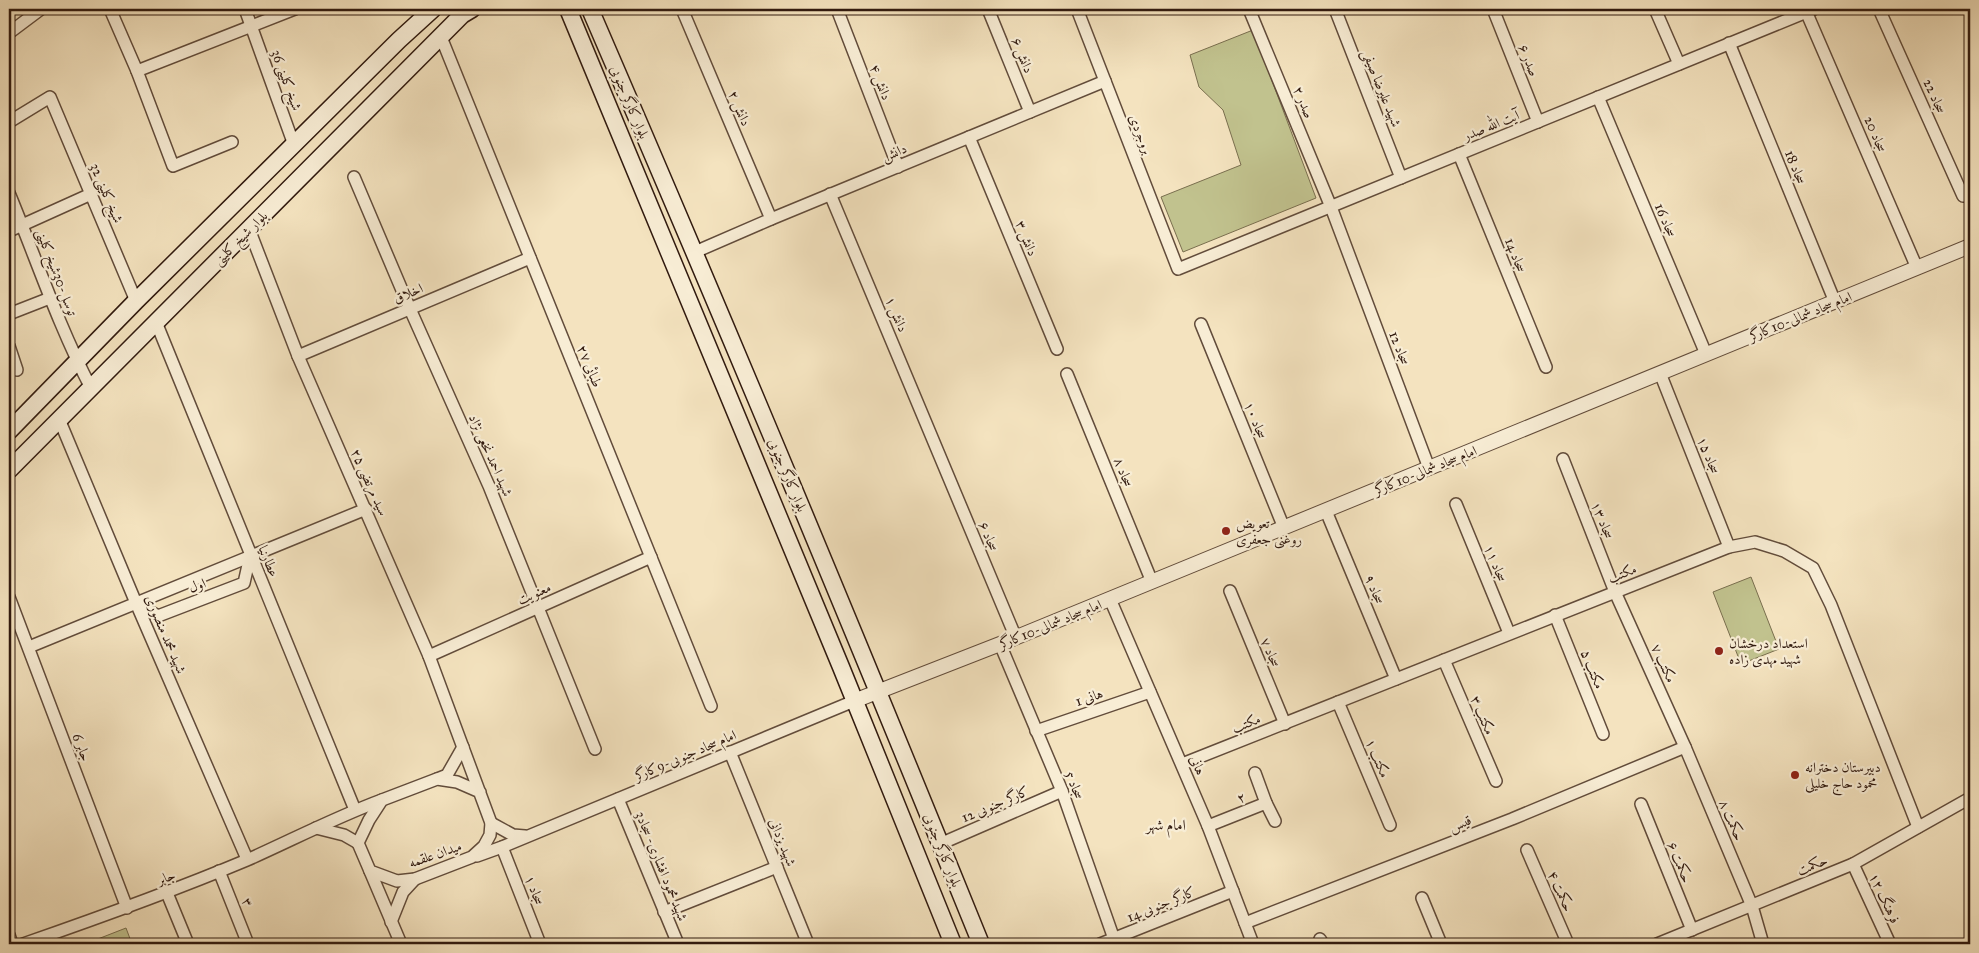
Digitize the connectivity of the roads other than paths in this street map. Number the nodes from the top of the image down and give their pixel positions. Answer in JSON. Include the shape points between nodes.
{"nodes":[{"id":1,"x":41,"y":9,"type":"edge"},
{"id":2,"x":110,"y":9,"type":"edge"},
{"id":3,"x":245,"y":9,"type":"edge"},
{"id":4,"x":295,"y":9,"type":"edge"},
{"id":5,"x":433,"y":9,"type":"edge"},
{"id":6,"x":472,"y":9,"type":"edge"},
{"id":7,"x":568,"y":9,"type":"edge"},
{"id":8,"x":590,"y":9,"type":"edge"},
{"id":9,"x":682,"y":9,"type":"edge"},
{"id":10,"x":837,"y":9,"type":"edge"},
{"id":11,"x":988,"y":9,"type":"edge"},
{"id":12,"x":1076,"y":9,"type":"edge"},
{"id":13,"x":1249,"y":9,"type":"edge"},
{"id":14,"x":1335,"y":9,"type":"edge"},
{"id":15,"x":1493,"y":9,"type":"edge"},
{"id":16,"x":1655,"y":9,"type":"edge"},
{"id":17,"x":1879,"y":9,"type":"edge"},
{"id":18,"x":1808,"y":10,"type":"edge"},
{"id":19,"x":251,"y":26,"type":"junction"},
{"id":20,"x":9,"y":33,"type":"edge"},
{"id":21,"x":441,"y":37,"type":"junction"},
{"id":22,"x":1729,"y":44,"type":"junction"},
{"id":23,"x":1678,"y":64,"type":"junction"},
{"id":24,"x":137,"y":71,"type":"junction"},
{"id":25,"x":1105,"y":81,"type":"junction"},
{"id":26,"x":1598,"y":97,"type":"junction"},
{"id":27,"x":1030,"y":112,"type":"junction"},
{"id":28,"x":9,"y":122,"type":"edge"},
{"id":29,"x":1538,"y":122,"type":"junction"},
{"id":30,"x":970,"y":137,"type":"junction"},
{"id":31,"x":232,"y":142,"type":"dead end"},
{"id":32,"x":294,"y":145,"type":"junction"},
{"id":33,"x":1459,"y":154,"type":"junction"},
{"id":34,"x":898,"y":166,"type":"junction"},
{"id":35,"x":354,"y":176,"type":"dead end"},
{"id":36,"x":1402,"y":178,"type":"junction"},
{"id":37,"x":9,"y":193,"type":"edge"},
{"id":38,"x":91,"y":194,"type":"junction"},
{"id":39,"x":830,"y":194,"type":"junction"},
{"id":40,"x":1963,"y":196,"type":"dead end"},
{"id":41,"x":1331,"y":207,"type":"junction"},
{"id":42,"x":771,"y":219,"type":"junction"},
{"id":43,"x":22,"y":224,"type":"junction"},
{"id":44,"x":249,"y":229,"type":"junction"},
{"id":45,"x":9,"y":230,"type":"edge"},
{"id":46,"x":1343,"y":239,"type":"joint"},
{"id":47,"x":1970,"y":246,"type":"edge"},
{"id":48,"x":695,"y":252,"type":"junction"},
{"id":49,"x":530,"y":258,"type":"junction"},
{"id":50,"x":1917,"y":268,"type":"junction"},
{"id":51,"x":1178,"y":269,"type":"joint"},
{"id":52,"x":50,"y":298,"type":"junction"},
{"id":53,"x":136,"y":301,"type":"junction"},
{"id":54,"x":1835,"y":302,"type":"junction"},
{"id":55,"x":410,"y":309,"type":"junction"},
{"id":56,"x":9,"y":314,"type":"edge"},
{"id":57,"x":156,"y":322,"type":"junction"},
{"id":58,"x":1201,"y":324,"type":"dead end"},
{"id":59,"x":9,"y":346,"type":"edge"},
{"id":60,"x":1057,"y":350,"type":"dead end"},
{"id":61,"x":1706,"y":354,"type":"junction"},
{"id":62,"x":298,"y":356,"type":"junction"},
{"id":63,"x":77,"y":362,"type":"junction"},
{"id":64,"x":1546,"y":367,"type":"dead end"},
{"id":65,"x":17,"y":370,"type":"dead end"},
{"id":66,"x":1660,"y":373,"type":"junction"},
{"id":67,"x":1067,"y":374,"type":"dead end"},
{"id":68,"x":91,"y":388,"type":"junction"},
{"id":69,"x":59,"y":419,"type":"junction"},
{"id":70,"x":9,"y":431,"type":"edge"},
{"id":71,"x":935,"y":445,"type":"joint"},
{"id":72,"x":1563,"y":459,"type":"dead end"},
{"id":73,"x":1429,"y":468,"type":"junction"},
{"id":74,"x":9,"y":470,"type":"edge"},
{"id":75,"x":1456,"y":504,"type":"dead end"},
{"id":76,"x":366,"y":509,"type":"junction"},
{"id":77,"x":1326,"y":510,"type":"junction"},
{"id":78,"x":1284,"y":528,"type":"junction"},
{"id":79,"x":1729,"y":547,"type":"junction"},
{"id":80,"x":250,"y":556,"type":"junction"},
{"id":81,"x":651,"y":557,"type":"junction"},
{"id":82,"x":1152,"y":582,"type":"junction"},
{"id":83,"x":1230,"y":591,"type":"dead end"},
{"id":84,"x":1615,"y":592,"type":"junction"},
{"id":85,"x":9,"y":597,"type":"edge"},
{"id":86,"x":1110,"y":599,"type":"junction"},
{"id":87,"x":136,"y":603,"type":"junction"},
{"id":88,"x":538,"y":607,"type":"junction"},
{"id":89,"x":1555,"y":615,"type":"junction"},
{"id":90,"x":1509,"y":634,"type":"junction"},
{"id":91,"x":1016,"y":638,"type":"junction"},
{"id":92,"x":1000,"y":644,"type":"junction"},
{"id":93,"x":29,"y":647,"type":"junction"},
{"id":94,"x":429,"y":656,"type":"junction"},
{"id":95,"x":1444,"y":660,"type":"junction"},
{"id":96,"x":1396,"y":679,"type":"junction"},
{"id":97,"x":878,"y":691,"type":"junction"},
{"id":98,"x":1150,"y":692,"type":"junction"},
{"id":99,"x":854,"y":701,"type":"junction"},
{"id":100,"x":1338,"y":702,"type":"junction"},
{"id":101,"x":711,"y":706,"type":"dead end"},
{"id":102,"x":1285,"y":724,"type":"junction"},
{"id":103,"x":1036,"y":731,"type":"junction"},
{"id":104,"x":1603,"y":734,"type":"dead end"},
{"id":105,"x":1685,"y":747,"type":"junction"},
{"id":106,"x":463,"y":748,"type":"junction"},
{"id":107,"x":594,"y":749,"type":"dead end"},
{"id":108,"x":730,"y":752,"type":"junction"},
{"id":109,"x":1182,"y":764,"type":"junction"},
{"id":110,"x":1255,"y":772,"type":"dead end"},
{"id":111,"x":437,"y":779,"type":"junction"},
{"id":112,"x":1496,"y":781,"type":"dead end"},
{"id":113,"x":1062,"y":791,"type":"junction"},
{"id":114,"x":480,"y":792,"type":"junction"},
{"id":115,"x":1970,"y":798,"type":"edge"},
{"id":116,"x":618,"y":799,"type":"junction"},
{"id":117,"x":382,"y":800,"type":"junction"},
{"id":118,"x":1266,"y":803,"type":"junction"},
{"id":119,"x":1641,"y":804,"type":"dead end"},
{"id":120,"x":356,"y":810,"type":"junction"},
{"id":121,"x":1275,"y":821,"type":"dead end"},
{"id":122,"x":491,"y":822,"type":"junction"},
{"id":123,"x":1208,"y":826,"type":"junction"},
{"id":124,"x":1390,"y":826,"type":"dead end"},
{"id":125,"x":1918,"y":827,"type":"junction"},
{"id":126,"x":316,"y":828,"type":"junction"},
{"id":127,"x":527,"y":836,"type":"junction"},
{"id":128,"x":358,"y":843,"type":"junction"},
{"id":129,"x":940,"y":844,"type":"junction"},
{"id":130,"x":502,"y":847,"type":"junction"},
{"id":131,"x":1527,"y":850,"type":"dead end"},
{"id":132,"x":472,"y":858,"type":"junction"},
{"id":133,"x":247,"y":859,"type":"junction"},
{"id":134,"x":1853,"y":864,"type":"junction"},
{"id":135,"x":776,"y":867,"type":"junction"},
{"id":136,"x":219,"y":871,"type":"junction"},
{"id":137,"x":370,"y":871,"type":"junction"},
{"id":138,"x":415,"y":879,"type":"junction"},
{"id":139,"x":1233,"y":891,"type":"junction"},
{"id":140,"x":167,"y":893,"type":"junction"},
{"id":141,"x":1422,"y":898,"type":"dead end"},
{"id":142,"x":1752,"y":906,"type":"junction"},
{"id":143,"x":127,"y":908,"type":"junction"},
{"id":144,"x":664,"y":912,"type":"junction"},
{"id":145,"x":391,"y":922,"type":"junction"},
{"id":146,"x":1245,"y":923,"type":"junction"},
{"id":147,"x":1692,"y":930,"type":"junction"},
{"id":148,"x":9,"y":935,"type":"edge"},
{"id":149,"x":1114,"y":939,"type":"junction"},
{"id":150,"x":12,"y":944,"type":"edge"},
{"id":151,"x":23,"y":944,"type":"edge"},
{"id":152,"x":188,"y":944,"type":"edge"},
{"id":153,"x":248,"y":944,"type":"edge"},
{"id":154,"x":401,"y":944,"type":"edge"},
{"id":155,"x":540,"y":944,"type":"edge"},
{"id":156,"x":678,"y":944,"type":"edge"},
{"id":157,"x":808,"y":944,"type":"edge"},
{"id":158,"x":953,"y":944,"type":"edge"},
{"id":159,"x":981,"y":944,"type":"edge"},
{"id":160,"x":1100,"y":944,"type":"edge"},
{"id":161,"x":1253,"y":944,"type":"edge"},
{"id":162,"x":1441,"y":944,"type":"edge"},
{"id":163,"x":1568,"y":944,"type":"edge"},
{"id":164,"x":1657,"y":944,"type":"edge"},
{"id":165,"x":1763,"y":944,"type":"edge"},
{"id":166,"x":1890,"y":944,"type":"edge"}],
"edges":[{"from":1,"to":20,"type":"street"},
{"from":2,"to":24,"type":"street"},
{"from":3,"to":19,"type":"street","name":"شیخ کلینی 36"},
{"from":4,"to":19,"type":"street"},
{"from":5,"to":32,"type":"main road","name":"بلوار شیخ کلینی"},
{"from":6,"to":21,"type":"main road","name":"بلوار شیخ کلینی"},
{"from":7,"to":99,"type":"main road","name":"بلوار کارگر جنوبی"},
{"from":8,"to":48,"type":"main road","name":"بلوار کارگر جنوبی"},
{"from":9,"to":42,"type":"street","name":"دانش ۲"},
{"from":10,"to":34,"type":"street","name":"دانش ۴"},
{"from":11,"to":27,"type":"street","name":"دانش ۶"},
{"from":12,"to":25,"type":"street","name":"بروجردی"},
{"from":13,"to":41,"type":"street","name":"صدر ۲"},
{"from":14,"to":36,"type":"street","name":"شهید علیرضا صیفی"},
{"from":15,"to":29,"type":"street","name":"صدر ۶"},
{"from":16,"to":23,"type":"street"},
{"from":17,"to":40,"type":"street","name":"سجاد 22"},
{"from":18,"to":22,"type":"street","name":"آیت الله صدر"},
{"from":18,"to":50,"type":"street","name":"سجاد 20"},
{"from":19,"to":24,"type":"street"},
{"from":19,"to":32,"type":"street","name":"شیخ کلینی 36"},
{"from":21,"to":44,"type":"main road","name":"بلوار شیخ کلینی"},
{"from":21,"to":49,"type":"street","name":"طبائی ۲۷"},
{"from":22,"to":23,"type":"street","name":"آیت الله صدر"},
{"from":22,"to":54,"type":"street","name":"سجاد 18"},
{"from":23,"to":26,"type":"street","name":"آیت الله صدر"},
{"from":24,"to":31,"type":"street","via":[[173,166]]},
{"from":25,"to":27,"type":"street","name":"دانش"},
{"from":25,"to":51,"type":"street","name":"بروجردی"},
{"from":26,"to":29,"type":"street","name":"آیت الله صدر"},
{"from":26,"to":61,"type":"street","name":"سجاد 16"},
{"from":27,"to":30,"type":"street","name":"دانش"},
{"from":28,"to":38,"type":"street","name":"شیخ کلینی 32","via":[[50,97]]},
{"from":29,"to":33,"type":"street","name":"آیت الله صدر"},
{"from":30,"to":34,"type":"street","name":"دانش"},
{"from":30,"to":60,"type":"street","name":"دانش ۳"},
{"from":32,"to":53,"type":"main road","name":"بلوار شیخ کلینی"},
{"from":33,"to":36,"type":"street","name":"آیت الله صدر"},
{"from":33,"to":64,"type":"street","name":"سجاد 14"},
{"from":34,"to":39,"type":"street","name":"دانش"},
{"from":35,"to":55,"type":"street","name":"شهید احمد نخعی نژاد"},
{"from":36,"to":41,"type":"street","name":"آیت الله صدر"},
{"from":37,"to":43,"type":"street","name":"توسل-30شیخ کلینی"},
{"from":38,"to":43,"type":"street"},
{"from":38,"to":53,"type":"street","name":"شیخ کلینی 32"},
{"from":39,"to":42,"type":"street","name":"دانش"},
{"from":39,"to":71,"type":"street","name":"دانش ۱"},
{"from":41,"to":46,"type":"street","name":"صدر ۲"},
{"from":41,"to":51,"type":"street","name":"آیت الله صدر"},
{"from":42,"to":48,"type":"street","name":"دانش"},
{"from":43,"to":45,"type":"street"},
{"from":43,"to":52,"type":"street","name":"توسل-30شیخ کلینی"},
{"from":44,"to":57,"type":"main road","name":"بلوار شیخ کلینی"},
{"from":44,"to":62,"type":"street","name":"۲۵ سید مرتضی"},
{"from":46,"to":73,"type":"street","name":"سجاد 12"},
{"from":47,"to":50,"type":"street","name":"امام سجاد شمالی-10کارگر"},
{"from":48,"to":97,"type":"main road","name":"بلوار کارگر جنوبی"},
{"from":49,"to":55,"type":"street","name":"اخلاق"},
{"from":49,"to":81,"type":"street","name":"طبائی ۲۷"},
{"from":50,"to":54,"type":"street","name":"امام سجاد شمالی-10کارگر"},
{"from":52,"to":56,"type":"street"},
{"from":52,"to":63,"type":"street","name":"توسل-30شیخ کلینی"},
{"from":53,"to":63,"type":"main road","name":"بلوار شیخ کلینی"},
{"from":54,"to":61,"type":"street","name":"امام سجاد شمالی-10کارگر"},
{"from":55,"to":62,"type":"street","name":"اخلاق"},
{"from":55,"to":88,"type":"street","name":"شهید احمد نخعی نژاد","via":[[489,486]]},
{"from":57,"to":68,"type":"main road","name":"بلوار شیخ کلینی"},
{"from":57,"to":80,"type":"street","name":"عطارنیا"},
{"from":58,"to":78,"type":"street","name":"سجاد ۱۰"},
{"from":59,"to":65,"type":"street"},
{"from":61,"to":66,"type":"street","name":"امام سجاد شمالی-10کارگر"},
{"from":62,"to":76,"type":"street","name":"۲۵ سید مرتضی"},
{"from":63,"to":68,"type":"street","name":"توسل-30شیخ کلینی"},
{"from":63,"to":70,"type":"main road","name":"بلوار شیخ کلینی"},
{"from":66,"to":73,"type":"street","name":"امام سجاد شمالی-10کارگر"},
{"from":66,"to":79,"type":"street","name":"سجاد ۱۵"},
{"from":67,"to":82,"type":"street","name":"سجاد ۸"},
{"from":68,"to":69,"type":"main road","name":"بلوار شیخ کلینی"},
{"from":69,"to":74,"type":"main road","name":"بلوار شیخ کلینی"},
{"from":69,"to":87,"type":"street","name":"شهید محمد منصوری"},
{"from":71,"to":91,"type":"street","name":"سجاد ۶"},
{"from":72,"to":84,"type":"street","name":"سجاد ۱۳"},
{"from":73,"to":77,"type":"street","name":"امام سجاد شمالی-10کارگر"},
{"from":75,"to":90,"type":"street","name":"سجاد ۱۱"},
{"from":76,"to":80,"type":"street","name":"اول"},
{"from":76,"to":94,"type":"street","name":"۲۵ سید مرتضی"},
{"from":77,"to":78,"type":"street","name":"امام سجاد شمالی-10کارگر"},
{"from":77,"to":96,"type":"street","name":"سجاد ۹"},
{"from":78,"to":82,"type":"street","name":"امام سجاد شمالی-10کارگر"},
{"from":79,"to":84,"type":"street","name":"مکتب"},
{"from":79,"to":125,"type":"street","name":"مکتب","via":[[1755,542],[1784,551],[1813,568],[1832,605]]},
{"from":80,"to":87,"type":"street","name":"اول"},
{"from":80,"to":87,"type":"street","name":"اول","via":[[244,583],[158,616]]},
{"from":80,"to":120,"type":"street","name":"عطارنیا"},
{"from":81,"to":88,"type":"street","name":"معنویت"},
{"from":81,"to":101,"type":"street","name":"طبائی ۲۷"},
{"from":82,"to":86,"type":"street","name":"امام سجاد شمالی-10کارگر"},
{"from":83,"to":102,"type":"street","name":"سجاد ۷"},
{"from":84,"to":89,"type":"street","name":"مکتب"},
{"from":84,"to":105,"type":"street","name":"مکتب ۷"},
{"from":85,"to":93,"type":"street","name":"جابر 6"},
{"from":86,"to":91,"type":"street","name":"امام سجاد شمالی-10کارگر"},
{"from":86,"to":98,"type":"street","name":"هانی"},
{"from":87,"to":93,"type":"street","name":"اول"},
{"from":87,"to":133,"type":"street","name":"شهید محمد منصوری"},
{"from":88,"to":94,"type":"street","name":"معنویت"},
{"from":88,"to":107,"type":"street","name":"شهید احمد نخعی نژاد"},
{"from":89,"to":90,"type":"street","name":"مکتب"},
{"from":89,"to":104,"type":"street","name":"مکتب ۵"},
{"from":90,"to":95,"type":"street","name":"مکتب"},
{"from":91,"to":92,"type":"street","name":"امام سجاد شمالی-10کارگر"},
{"from":92,"to":97,"type":"street","name":"امام سجاد شمالی-10کارگر"},
{"from":92,"to":103,"type":"street","name":"سجاد 5"},
{"from":93,"to":143,"type":"street","name":"جابر 6"},
{"from":94,"to":106,"type":"street","name":"۲۵ سید مرتضی"},
{"from":95,"to":96,"type":"street","name":"مکتب"},
{"from":95,"to":112,"type":"street","name":"مکتب ۳"},
{"from":96,"to":100,"type":"street","name":"مکتب"},
{"from":97,"to":99,"type":"street","name":"امام سجاد شمالی-10کارگر"},
{"from":97,"to":129,"type":"main road","name":"بلوار کارگر جنوبی"},
{"from":98,"to":103,"type":"street","name":"هانی 1"},
{"from":98,"to":109,"type":"street","name":"هانی"},
{"from":99,"to":108,"type":"street","name":"امام سجاد جنوبی-9کارگر"},
{"from":99,"to":158,"type":"main road","name":"بلوار کارگر جنوبی"},
{"from":100,"to":102,"type":"street","name":"مکتب"},
{"from":100,"to":124,"type":"street","name":"مکتب ۱"},
{"from":102,"to":109,"type":"street","name":"مکتب"},
{"from":103,"to":113,"type":"street","name":"سجاد 5"},
{"from":105,"to":142,"type":"street","name":"حکمت ۸"},
{"from":105,"to":146,"type":"street","name":"قیس"},
{"from":106,"to":111,"type":"street","via":[[447,775]]},
{"from":106,"to":114,"type":"street","name":"۲۵ سید مرتضی"},
{"from":108,"to":116,"type":"street","name":"امام سجاد جنوبی-9کارگر"},
{"from":108,"to":135,"type":"street","name":"شهید یزدانی"},
{"from":109,"to":123,"type":"street","name":"هانی"},
{"from":110,"to":118,"type":"street"},
{"from":111,"to":114,"type":"street","via":[[456,782]]},
{"from":111,"to":117,"type":"street"},
{"from":113,"to":129,"type":"street","name":"کارگر جنوبی 12"},
{"from":113,"to":149,"type":"street","name":"سجاد 5"},
{"from":114,"to":122,"type":"street"},
{"from":115,"to":125,"type":"street","name":"حکمت"},
{"from":116,"to":127,"type":"street","name":"امام سجاد جنوبی-9کارگر"},
{"from":116,"to":144,"type":"street","name":"شهید محمود افشاری- سجاد3"},
{"from":117,"to":120,"type":"street","name":"جابر"},
{"from":117,"to":128,"type":"street"},
{"from":118,"to":121,"type":"street","name":"۲"},
{"from":118,"to":123,"type":"street","name":"۲"},
{"from":119,"to":147,"type":"street","name":"حکمت ۶"},
{"from":120,"to":126,"type":"street","name":"جابر"},
{"from":122,"to":127,"type":"street","via":[[513,835]]},
{"from":122,"to":132,"type":"street","name":"میدان علقمه","via":[[490,836]]},
{"from":123,"to":139,"type":"street","name":"هانی"},
{"from":125,"to":134,"type":"street","name":"حکمت"},
{"from":126,"to":128,"type":"street","via":[[344,835]]},
{"from":126,"to":133,"type":"street","name":"جابر"},
{"from":127,"to":130,"type":"street","name":"امام سجاد جنوبی-9کارگر"},
{"from":128,"to":137,"type":"street"},
{"from":129,"to":159,"type":"main road","name":"بلوار کارگر جنوبی"},
{"from":130,"to":132,"type":"street","name":"امام سجاد جنوبی-9کارگر"},
{"from":130,"to":155,"type":"street","name":"سجاد ۱"},
{"from":131,"to":163,"type":"street","name":"حکمت ۴"},
{"from":132,"to":138,"type":"street","name":"میدان علقمه"},
{"from":133,"to":136,"type":"street","name":"جابر"},
{"from":134,"to":142,"type":"street","name":"حکمت"},
{"from":134,"to":166,"type":"street","name":"فرهنگ ۱۲"},
{"from":135,"to":144,"type":"street"},
{"from":135,"to":157,"type":"street","name":"شهید یزدانی"},
{"from":136,"to":140,"type":"street","name":"جابر"},
{"from":136,"to":153,"type":"street","name":"۳"},
{"from":137,"to":138,"type":"street","name":"میدان علقمه","via":[[398,881]]},
{"from":137,"to":145,"type":"street"},
{"from":138,"to":145,"type":"street","via":[[403,892]]},
{"from":139,"to":146,"type":"street","name":"هانی"},
{"from":139,"to":149,"type":"street","name":"کارگر جنوبی 14"},
{"from":140,"to":143,"type":"street","name":"جابر"},
{"from":140,"to":152,"type":"street"},
{"from":141,"to":162,"type":"street"},
{"from":142,"to":147,"type":"street","name":"حکمت"},
{"from":142,"to":165,"type":"street","name":"حکمت ۸"},
{"from":143,"to":151,"type":"street","name":"جابر"},
{"from":144,"to":156,"type":"street","name":"شهید محمود افشاری- سجاد3"},
{"from":145,"to":154,"type":"street"},
{"from":146,"to":161,"type":"street","name":"هانی"},
{"from":147,"to":164,"type":"street","name":"حکمت"},
{"from":148,"to":150,"type":"street"},
{"from":149,"to":160,"type":"street","name":"کارگر جنوبی 14"}]}
